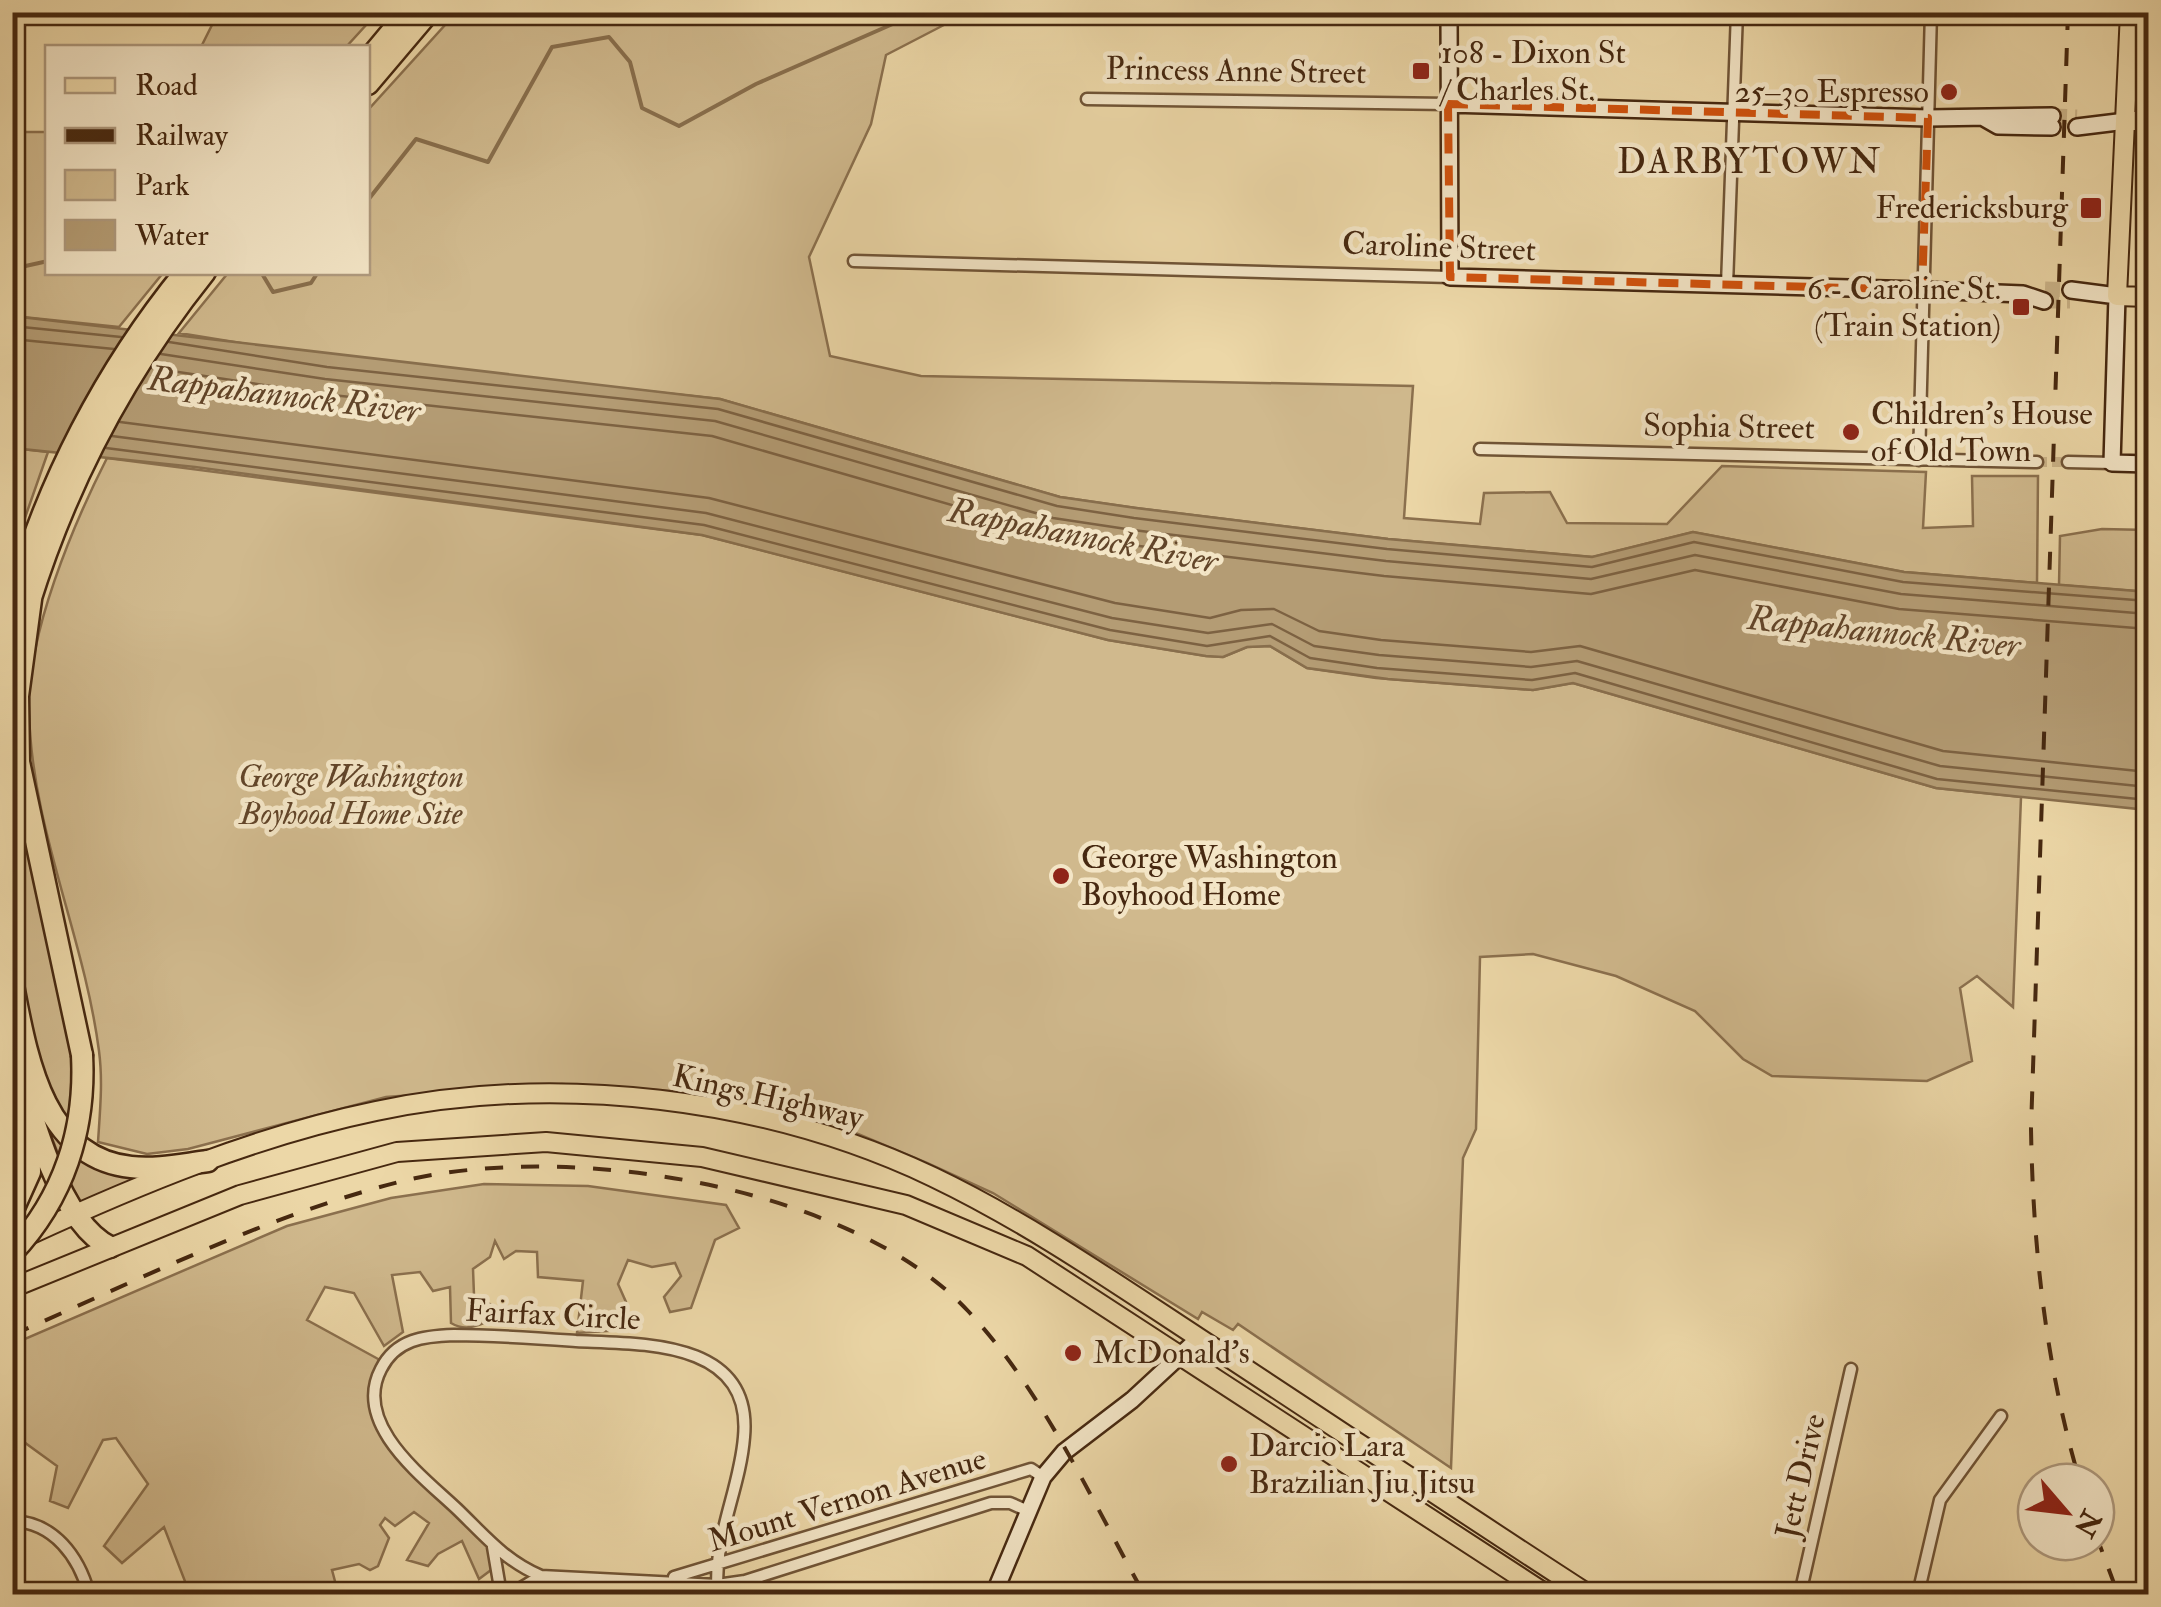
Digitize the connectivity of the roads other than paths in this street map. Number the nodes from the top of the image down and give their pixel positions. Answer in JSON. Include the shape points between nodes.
{"nodes":[{"id":1,"x":408,"y":12,"type":"edge"},
{"id":2,"x":429,"y":12,"type":"edge"},
{"id":3,"x":1449,"y":12,"type":"edge"},
{"id":4,"x":1736,"y":12,"type":"edge"},
{"id":5,"x":1931,"y":12,"type":"edge"},
{"id":6,"x":2130,"y":12,"type":"edge"},
{"id":7,"x":370,"y":58,"type":"edge"},
{"id":8,"x":370,"y":82,"type":"edge"},
{"id":9,"x":1087,"y":99,"type":"dead end"},
{"id":10,"x":1448,"y":104,"type":"junction"},
{"id":11,"x":1734,"y":112,"type":"junction"},
{"id":12,"x":1928,"y":118,"type":"junction"},
{"id":13,"x":2052,"y":121,"type":"tunnel mouth"},
{"id":14,"x":2119,"y":121,"type":"junction"},
{"id":15,"x":2077,"y":122,"type":"tunnel mouth"},
{"id":16,"x":2148,"y":122,"type":"edge"},
{"id":17,"x":854,"y":261,"type":"dead end"},
{"id":18,"x":183,"y":275,"type":"edge"},
{"id":19,"x":203,"y":275,"type":"edge"},
{"id":20,"x":1450,"y":277,"type":"junction"},
{"id":21,"x":1726,"y":285,"type":"junction"},
{"id":22,"x":1922,"y":290,"type":"junction"},
{"id":23,"x":2045,"y":295,"type":"tunnel mouth"},
{"id":24,"x":2071,"y":296,"type":"tunnel mouth"},
{"id":25,"x":2111,"y":296,"type":"junction"},
{"id":26,"x":2148,"y":297,"type":"edge"},
{"id":27,"x":1480,"y":450,"type":"dead end"},
{"id":28,"x":1919,"y":460,"type":"junction"},
{"id":29,"x":2037,"y":462,"type":"tunnel mouth"},
{"id":30,"x":2068,"y":462,"type":"tunnel mouth"},
{"id":31,"x":2112,"y":463,"type":"junction"},
{"id":32,"x":2148,"y":464,"type":"edge"},
{"id":33,"x":52,"y":512,"type":"junction"},
{"id":34,"x":32,"y":592,"type":"junction"},
{"id":35,"x":12,"y":605,"type":"edge"},
{"id":36,"x":12,"y":667,"type":"edge"},
{"id":37,"x":12,"y":980,"type":"edge"},
{"id":38,"x":12,"y":1044,"type":"edge"},
{"id":39,"x":22,"y":1080,"type":"junction"},
{"id":40,"x":208,"y":1161,"type":"junction"},
{"id":41,"x":12,"y":1212,"type":"edge"},
{"id":42,"x":74,"y":1215,"type":"junction"},
{"id":43,"x":12,"y":1242,"type":"edge"},
{"id":44,"x":110,"y":1248,"type":"junction"},
{"id":45,"x":12,"y":1252,"type":"edge"},
{"id":46,"x":12,"y":1288,"type":"edge"},
{"id":47,"x":1199,"y":1338,"type":"junction"},
{"id":48,"x":1183,"y":1354,"type":"junction"},
{"id":49,"x":1851,"y":1368,"type":"dead end"},
{"id":50,"x":2001,"y":1416,"type":"dead end"},
{"id":51,"x":1044,"y":1476,"type":"junction"},
{"id":52,"x":1026,"y":1510,"type":"junction"},
{"id":53,"x":12,"y":1520,"type":"edge"},
{"id":54,"x":493,"y":1547,"type":"junction"},
{"id":55,"x":717,"y":1567,"type":"junction"},
{"id":56,"x":541,"y":1576,"type":"junction"},
{"id":57,"x":663,"y":1579,"type":"junction"},
{"id":58,"x":718,"y":1590,"type":"edge"},
{"id":59,"x":89,"y":1594,"type":"edge"},
{"id":60,"x":501,"y":1594,"type":"edge"},
{"id":61,"x":511,"y":1594,"type":"edge"},
{"id":62,"x":994,"y":1594,"type":"edge"},
{"id":63,"x":1546,"y":1594,"type":"edge"},
{"id":64,"x":1588,"y":1594,"type":"edge"},
{"id":65,"x":1800,"y":1594,"type":"edge"},
{"id":66,"x":1918,"y":1594,"type":"edge"}],
"edges":[{"from":1,"to":7,"type":"highway"},
{"from":2,"to":8,"type":"highway"},
{"from":3,"to":10,"type":"street"},
{"from":4,"to":11,"type":"street"},
{"from":5,"to":12,"type":"street"},
{"from":6,"to":14,"type":"main road"},
{"from":9,"to":10,"type":"street","name":"Princess Anne Street"},
{"from":10,"to":11,"type":"street","name":"Princess Anne Street"},
{"from":10,"to":20,"type":"street"},
{"from":11,"to":12,"type":"street","name":"Princess Anne Street"},
{"from":11,"to":21,"type":"street"},
{"from":12,"to":13,"type":"street","name":"Princess Anne Street","via":[[1984,118],[1998,126]]},
{"from":12,"to":22,"type":"street"},
{"from":14,"to":15,"type":"street"},
{"from":14,"to":16,"type":"main road"},
{"from":14,"to":25,"type":"main road"},
{"from":17,"to":20,"type":"street","name":"Caroline Street"},
{"from":18,"to":33,"type":"highway","via":[[90,413]]},
{"from":19,"to":33,"type":"highway","via":[[118,398]]},
{"from":20,"to":21,"type":"street","name":"Caroline Street"},
{"from":21,"to":22,"type":"street","name":"Caroline Street"},
{"from":22,"to":23,"type":"street","name":"Caroline Street"},
{"from":22,"to":28,"type":"street"},
{"from":24,"to":25,"type":"street"},
{"from":25,"to":26,"type":"main road"},
{"from":25,"to":31,"type":"street"},
{"from":27,"to":28,"type":"street","name":"Sophia Street"},
{"from":28,"to":29,"type":"street","name":"Sophia Street"},
{"from":30,"to":31,"type":"street"},
{"from":31,"to":32,"type":"street"},
{"from":33,"to":34,"type":"highway"},
{"from":33,"to":35,"type":"highway"},
{"from":34,"to":36,"type":"highway"},
{"from":34,"to":45,"type":"highway","bridge":true,"via":[[18,696],[19,762],[82,1055],[83,1102],[72,1154],[38,1220]]},
{"from":37,"to":40,"type":"highway","via":[[32,1068],[64,1132],[92,1154],[126,1167]]},
{"from":38,"to":39,"type":"highway"},
{"from":39,"to":41,"type":"highway","via":[[31,1156],[26,1188]]},
{"from":39,"to":42,"type":"highway"},
{"from":40,"to":42,"type":"main road","name":"Kings Highway"},
{"from":40,"to":47,"type":"main road","name":"Kings Highway","via":[[324,1123],[438,1101],[606,1096],[734,1113],[835,1140],[930,1176],[1058,1246]]},
{"from":42,"to":43,"type":"main road","name":"Kings Highway"},
{"from":42,"to":44,"type":"highway"},
{"from":44,"to":46,"type":"main road"},
{"from":44,"to":48,"type":"main road","via":[[278,1182],[397,1152],[496,1143],[602,1145],[822,1182],[936,1216],[1028,1256]]},
{"from":47,"to":48,"type":"street"},
{"from":47,"to":64,"type":"main road","name":"Kings Highway"},
{"from":48,"to":51,"type":"street"},
{"from":48,"to":63,"type":"main road"},
{"from":49,"to":65,"type":"street","name":"Jett Drive"},
{"from":50,"to":66,"type":"street","via":[[1940,1500]]},
{"from":51,"to":52,"type":"street"},
{"from":51,"to":55,"type":"street","name":"Mount Vernon Avenue","via":[[1031,1469]]},
{"from":52,"to":58,"type":"street","name":"Mount Vernon Avenue","via":[[992,1503]]},
{"from":52,"to":62,"type":"street"},
{"from":53,"to":59,"type":"street","via":[[40,1526],[62,1542]]},
{"from":54,"to":55,"type":"street","name":"Fairfax Circle","via":[[392,1444],[378,1414],[378,1375],[389,1356],[412,1340],[464,1335],[664,1345],[711,1364],[738,1398],[744,1428]]},
{"from":54,"to":56,"type":"street","name":"Fairfax Circle"},
{"from":54,"to":60,"type":"street"},
{"from":55,"to":57,"type":"street","name":"Mount Vernon Avenue"},
{"from":55,"to":58,"type":"street","name":"Fairfax Circle"},
{"from":56,"to":57,"type":"street","name":"Mount Vernon Avenue"},
{"from":56,"to":61,"type":"street"},
{"from":57,"to":58,"type":"street","name":"Mount Vernon Avenue"}]}
